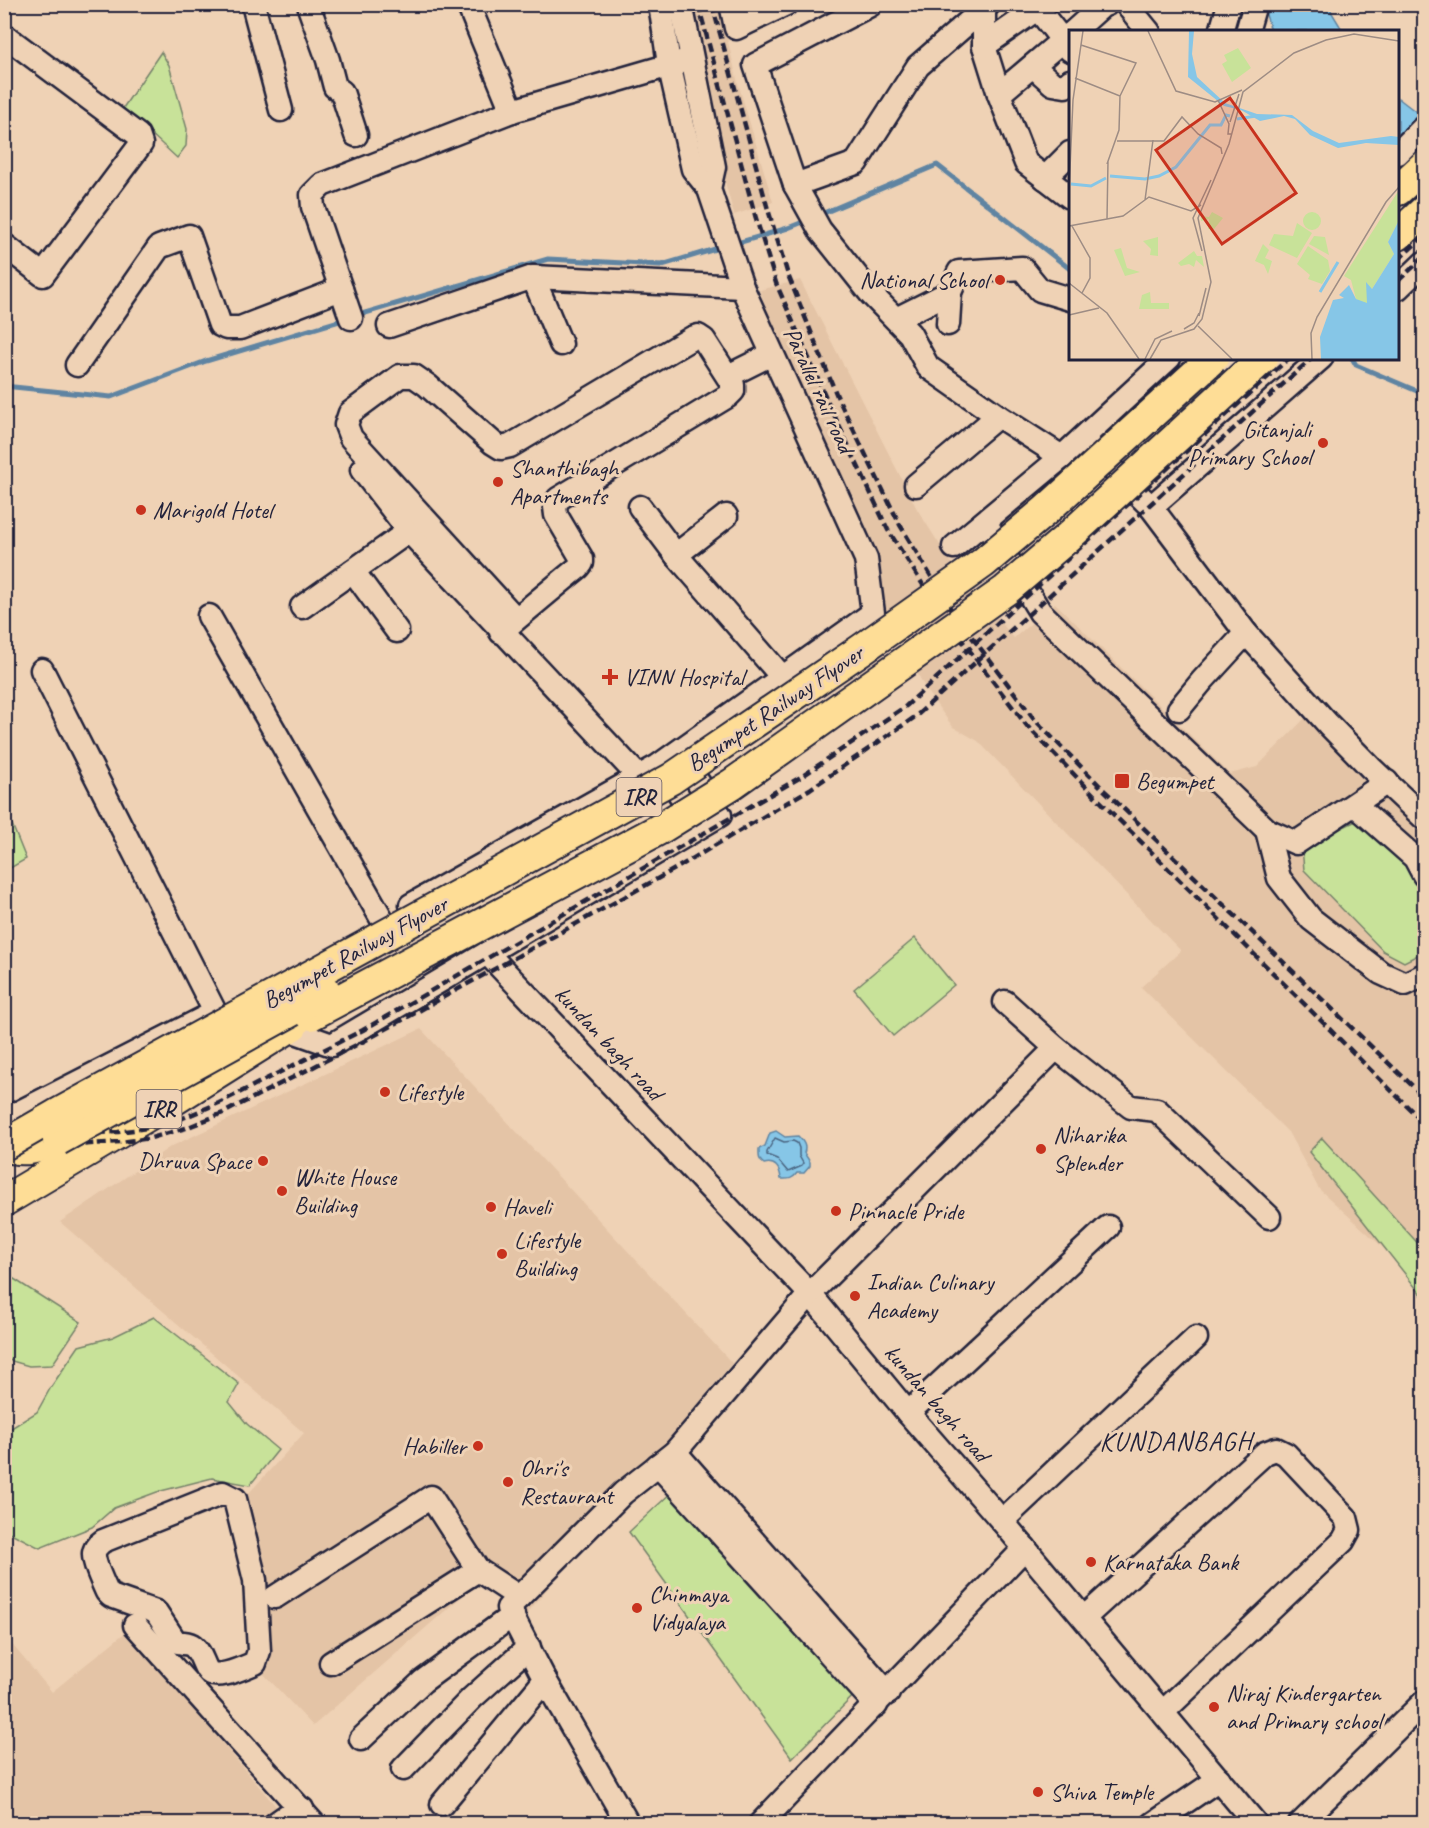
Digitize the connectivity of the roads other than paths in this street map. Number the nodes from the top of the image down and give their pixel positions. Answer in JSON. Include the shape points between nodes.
{"nodes":[{"id":1,"x":253,"y":4,"type":"edge"},
{"id":2,"x":310,"y":4,"type":"edge"},
{"id":3,"x":468,"y":4,"type":"edge"},
{"id":4,"x":660,"y":4,"type":"edge"},
{"id":5,"x":681,"y":4,"type":"edge"},
{"id":6,"x":731,"y":4,"type":"edge"},
{"id":7,"x":786,"y":4,"type":"edge"},
{"id":8,"x":1126,"y":4,"type":"edge"},
{"id":9,"x":1229,"y":4,"type":"edge"},
{"id":10,"x":1255,"y":4,"type":"edge"},
{"id":11,"x":870,"y":5,"type":"edge"},
{"id":12,"x":1103,"y":5,"type":"edge"},
{"id":13,"x":985,"y":6,"type":"edge"},
{"id":14,"x":1038,"y":6,"type":"edge"},
{"id":15,"x":1078,"y":30,"type":"edge"},
{"id":16,"x":1147,"y":30,"type":"edge"},
{"id":17,"x":1222,"y":30,"type":"edge"},
{"id":18,"x":1248,"y":30,"type":"edge"},
{"id":19,"x":4,"y":35,"type":"edge"},
{"id":20,"x":1069,"y":39,"type":"edge"},
{"id":21,"x":984,"y":46,"type":"junction"},
{"id":22,"x":691,"y":59,"type":"junction"},
{"id":23,"x":669,"y":64,"type":"junction"},
{"id":24,"x":1033,"y":66,"type":"junction"},
{"id":25,"x":1069,"y":83,"type":"edge"},
{"id":26,"x":999,"y":94,"type":"junction"},
{"id":27,"x":280,"y":110,"type":"dead end"},
{"id":28,"x":512,"y":111,"type":"junction"},
{"id":29,"x":1425,"y":127,"type":"edge"},
{"id":30,"x":356,"y":135,"type":"dead end"},
{"id":31,"x":1399,"y":152,"type":"edge"},
{"id":32,"x":1069,"y":155,"type":"edge"},
{"id":33,"x":1425,"y":165,"type":"edge"},
{"id":34,"x":1045,"y":178,"type":"junction"},
{"id":35,"x":795,"y":185,"type":"junction"},
{"id":36,"x":710,"y":189,"type":"junction"},
{"id":37,"x":1399,"y":189,"type":"edge"},
{"id":38,"x":1069,"y":196,"type":"edge"},
{"id":39,"x":1425,"y":211,"type":"edge"},
{"id":40,"x":1399,"y":234,"type":"edge"},
{"id":41,"x":4,"y":245,"type":"edge"},
{"id":42,"x":1423,"y":265,"type":"edge"},
{"id":43,"x":533,"y":277,"type":"junction"},
{"id":44,"x":742,"y":287,"type":"junction"},
{"id":45,"x":1399,"y":287,"type":"edge"},
{"id":46,"x":341,"y":289,"type":"junction"},
{"id":47,"x":950,"y":292,"type":"junction"},
{"id":48,"x":1069,"y":298,"type":"edge"},
{"id":49,"x":351,"y":318,"type":"dead end"},
{"id":50,"x":896,"y":320,"type":"junction"},
{"id":51,"x":948,"y":324,"type":"dead end"},
{"id":52,"x":389,"y":326,"type":"dead end"},
{"id":53,"x":561,"y":344,"type":"dead end"},
{"id":54,"x":772,"y":354,"type":"junction"},
{"id":55,"x":1167,"y":360,"type":"edge"},
{"id":56,"x":1211,"y":360,"type":"edge"},
{"id":57,"x":1260,"y":360,"type":"edge"},
{"id":58,"x":1261,"y":360,"type":"edge"},
{"id":59,"x":77,"y":365,"type":"dead end"},
{"id":60,"x":1313,"y":365,"type":"edge"},
{"id":61,"x":728,"y":376,"type":"junction"},
{"id":62,"x":1284,"y":391,"type":"junction"},
{"id":63,"x":998,"y":416,"type":"junction"},
{"id":64,"x":1082,"y":439,"type":"junction"},
{"id":65,"x":1062,"y":458,"type":"junction"},
{"id":66,"x":362,"y":470,"type":"dead end"},
{"id":67,"x":916,"y":485,"type":"dead end"},
{"id":68,"x":640,"y":507,"type":"dead end"},
{"id":69,"x":1151,"y":507,"type":"junction"},
{"id":70,"x":726,"y":516,"type":"dead end"},
{"id":71,"x":985,"y":522,"type":"junction"},
{"id":72,"x":409,"y":531,"type":"junction"},
{"id":73,"x":954,"y":547,"type":"dead end"},
{"id":74,"x":676,"y":555,"type":"junction"},
{"id":75,"x":353,"y":571,"type":"junction"},
{"id":76,"x":459,"y":571,"type":"junction"},
{"id":77,"x":302,"y":607,"type":"dead end"},
{"id":78,"x":209,"y":616,"type":"dead end"},
{"id":79,"x":509,"y":625,"type":"junction"},
{"id":80,"x":397,"y":631,"type":"dead end"},
{"id":81,"x":1246,"y":633,"type":"junction"},
{"id":82,"x":862,"y":649,"type":"junction"},
{"id":83,"x":42,"y":670,"type":"dead end"},
{"id":84,"x":783,"y":678,"type":"junction"},
{"id":85,"x":1179,"y":709,"type":"dead end"},
{"id":86,"x":679,"y":753,"type":"junction"},
{"id":87,"x":639,"y":777,"type":"junction"},
{"id":88,"x":1387,"y":782,"type":"junction"},
{"id":89,"x":1355,"y":805,"type":"junction"},
{"id":90,"x":1425,"y":818,"type":"edge"},
{"id":91,"x":1266,"y":830,"type":"junction"},
{"id":92,"x":680,"y":839,"type":"junction"},
{"id":93,"x":1425,"y":876,"type":"edge"},
{"id":94,"x":382,"y":921,"type":"junction"},
{"id":95,"x":487,"y":953,"type":"junction"},
{"id":96,"x":1425,"y":975,"type":"edge"},
{"id":97,"x":1005,"y":1002,"type":"dead end"},
{"id":98,"x":215,"y":1012,"type":"junction"},
{"id":99,"x":299,"y":1022,"type":"junction"},
{"id":100,"x":1056,"y":1048,"type":"junction"},
{"id":101,"x":4,"y":1120,"type":"edge"},
{"id":102,"x":4,"y":1145,"type":"edge"},
{"id":103,"x":4,"y":1201,"type":"edge"},
{"id":104,"x":1269,"y":1217,"type":"dead end"},
{"id":105,"x":1108,"y":1227,"type":"dead end"},
{"id":106,"x":810,"y":1294,"type":"junction"},
{"id":107,"x":1196,"y":1338,"type":"dead end"},
{"id":108,"x":908,"y":1413,"type":"junction"},
{"id":109,"x":667,"y":1459,"type":"junction"},
{"id":110,"x":1002,"y":1521,"type":"junction"},
{"id":111,"x":1025,"y":1548,"type":"junction"},
{"id":112,"x":478,"y":1570,"type":"junction"},
{"id":113,"x":275,"y":1597,"type":"dead end"},
{"id":114,"x":516,"y":1606,"type":"junction"},
{"id":115,"x":156,"y":1612,"type":"junction"},
{"id":116,"x":1084,"y":1618,"type":"junction"},
{"id":117,"x":529,"y":1647,"type":"junction"},
{"id":118,"x":331,"y":1663,"type":"dead end"},
{"id":119,"x":545,"y":1680,"type":"junction"},
{"id":120,"x":882,"y":1699,"type":"junction"},
{"id":121,"x":1425,"y":1702,"type":"edge"},
{"id":122,"x":1163,"y":1712,"type":"junction"},
{"id":123,"x":361,"y":1739,"type":"dead end"},
{"id":124,"x":402,"y":1769,"type":"dead end"},
{"id":125,"x":1219,"y":1779,"type":"junction"},
{"id":126,"x":442,"y":1804,"type":"dead end"},
{"id":127,"x":308,"y":1816,"type":"edge"},
{"id":128,"x":1248,"y":1821,"type":"edge"},
{"id":129,"x":275,"y":1824,"type":"edge"},
{"id":130,"x":628,"y":1824,"type":"edge"},
{"id":131,"x":760,"y":1824,"type":"edge"},
{"id":132,"x":1153,"y":1824,"type":"edge"},
{"id":133,"x":1300,"y":1824,"type":"edge"}],
"edges":[{"from":1,"to":27,"type":"street"},
{"from":2,"to":30,"type":"street","via":[[335,87],[342,92]]},
{"from":3,"to":28,"type":"street"},
{"from":4,"to":23,"type":"street","name":"Parallel rail road"},
{"from":5,"to":22,"type":"street","name":"Parallel rail road"},
{"from":6,"to":7,"type":"street","via":[[736,28]]},
{"from":8,"to":16,"type":"street"},
{"from":9,"to":17,"type":"street"},
{"from":10,"to":18,"type":"street"},
{"from":11,"to":35,"type":"street","via":[[755,65]]},
{"from":12,"to":15,"type":"street"},
{"from":13,"to":21,"type":"street"},
{"from":13,"to":35,"type":"street","via":[[918,66],[856,163]]},
{"from":14,"to":20,"type":"street"},
{"from":14,"to":21,"type":"street"},
{"from":19,"to":41,"type":"street","via":[[141,141],[43,275]]},
{"from":20,"to":24,"type":"street"},
{"from":21,"to":26,"type":"street"},
{"from":22,"to":23,"type":"street"},
{"from":22,"to":36,"type":"street","name":"Parallel rail road","via":[[714,167]]},
{"from":23,"to":28,"type":"street"},
{"from":23,"to":36,"type":"street","name":"Parallel rail road","via":[[693,169]]},
{"from":24,"to":25,"type":"street","via":[[1053,84]]},
{"from":24,"to":26,"type":"street"},
{"from":26,"to":34,"type":"street","via":[[1026,163]]},
{"from":28,"to":46,"type":"street","via":[[322,185],[312,195]]},
{"from":29,"to":31,"type":"street"},
{"from":32,"to":34,"type":"street"},
{"from":33,"to":37,"type":"main road"},
{"from":34,"to":38,"type":"street"},
{"from":35,"to":50,"type":"street","via":[[820,230]]},
{"from":36,"to":44,"type":"street","name":"Parallel rail road"},
{"from":39,"to":40,"type":"main road"},
{"from":42,"to":45,"type":"street"},
{"from":43,"to":44,"type":"street"},
{"from":43,"to":52,"type":"street"},
{"from":43,"to":53,"type":"street"},
{"from":44,"to":54,"type":"street","name":"Parallel rail road"},
{"from":46,"to":49,"type":"street"},
{"from":46,"to":59,"type":"street","via":[[240,328],[220,325],[189,236],[159,247]]},
{"from":47,"to":48,"type":"street","via":[[959,272],[1022,268],[1040,290]]},
{"from":47,"to":50,"type":"street"},
{"from":47,"to":51,"type":"street"},
{"from":50,"to":63,"type":"street","via":[[910,334],[928,367]]},
{"from":54,"to":61,"type":"street"},
{"from":54,"to":84,"type":"street","name":"Parallel rail road","via":[[866,559],[873,613]]},
{"from":55,"to":64,"type":"street"},
{"from":56,"to":82,"type":"main road","name":"Begumpet Railway Flyover","number":"IRR","bridge":true,"via":[[1028,526],[974,570]]},
{"from":57,"to":62,"type":"street"},
{"from":58,"to":99,"type":"main road","name":"Begumpet Railway Flyover","number":"IRR","bridge":true,"via":[[1006,590],[732,784],[658,830]]},
{"from":60,"to":62,"type":"street"},
{"from":61,"to":76,"type":"street","via":[[698,336],[501,448],[414,376],[400,376],[350,412],[346,425],[351,438]]},
{"from":61,"to":79,"type":"street","via":[[733,391],[728,396],[558,499],[556,515],[582,562]]},
{"from":62,"to":69,"type":"street"},
{"from":63,"to":65,"type":"street"},
{"from":63,"to":67,"type":"street"},
{"from":64,"to":65,"type":"street"},
{"from":64,"to":69,"type":"street"},
{"from":65,"to":71,"type":"street"},
{"from":66,"to":72,"type":"street"},
{"from":68,"to":74,"type":"street"},
{"from":69,"to":81,"type":"street"},
{"from":70,"to":74,"type":"street"},
{"from":71,"to":73,"type":"street"},
{"from":71,"to":91,"type":"street","via":[[1040,612]]},
{"from":72,"to":75,"type":"street"},
{"from":72,"to":76,"type":"street"},
{"from":74,"to":84,"type":"street"},
{"from":75,"to":77,"type":"street"},
{"from":75,"to":80,"type":"street"},
{"from":76,"to":79,"type":"street"},
{"from":78,"to":94,"type":"street"},
{"from":79,"to":87,"type":"street"},
{"from":81,"to":85,"type":"street"},
{"from":81,"to":88,"type":"street"},
{"from":82,"to":102,"type":"main road","name":"Begumpet Railway Flyover","number":"IRR","bridge":true,"via":[[671,779]]},
{"from":82,"to":102,"type":"main road","number":"IRR","bridge":true,"via":[[739,754],[683,792],[58,1140],[26,1150]]},
{"from":83,"to":98,"type":"street"},
{"from":84,"to":86,"type":"street"},
{"from":86,"to":87,"type":"street"},
{"from":86,"to":92,"type":"street","via":[[720,814]]},
{"from":87,"to":92,"type":"street"},
{"from":87,"to":94,"type":"street"},
{"from":88,"to":89,"type":"street"},
{"from":88,"to":90,"type":"street"},
{"from":89,"to":91,"type":"street","via":[[1296,843]]},
{"from":89,"to":93,"type":"street","via":[[1415,858]]},
{"from":91,"to":96,"type":"street","via":[[1279,878],[1311,919],[1381,973],[1405,984]]},
{"from":92,"to":95,"type":"street"},
{"from":94,"to":98,"type":"street"},
{"from":95,"to":99,"type":"street","via":[[332,1045]]},
{"from":95,"to":106,"type":"street","name":"kundan bagh road"},
{"from":97,"to":100,"type":"street"},
{"from":98,"to":101,"type":"street"},
{"from":99,"to":103,"type":"main road","number":"IRR"},
{"from":100,"to":104,"type":"street","via":[[1131,1107],[1157,1110]]},
{"from":100,"to":106,"type":"street"},
{"from":105,"to":108,"type":"street"},
{"from":106,"to":108,"type":"street","name":"kundan bagh road"},
{"from":106,"to":109,"type":"street"},
{"from":107,"to":110,"type":"street"},
{"from":108,"to":110,"type":"street","name":"kundan bagh road"},
{"from":109,"to":114,"type":"street","via":[[623,1494]]},
{"from":109,"to":120,"type":"street"},
{"from":110,"to":111,"type":"street","name":"kundan bagh road"},
{"from":111,"to":116,"type":"street","name":"kundan bagh road"},
{"from":111,"to":120,"type":"street"},
{"from":112,"to":113,"type":"street","via":[[430,1497]]},
{"from":112,"to":114,"type":"street"},
{"from":112,"to":118,"type":"street"},
{"from":114,"to":117,"type":"street"},
{"from":114,"to":123,"type":"street","via":[[423,1681]]},
{"from":115,"to":115,"type":"street","via":[[175,1641],[193,1645],[211,1675],[231,1673],[255,1663],[259,1651],[255,1580],[235,1499],[224,1493],[97,1546],[95,1558],[107,1592]]},
{"from":115,"to":127,"type":"street","via":[[137,1626]]},
{"from":116,"to":122,"type":"street","name":"kundan bagh road"},
{"from":116,"to":122,"type":"street","via":[[1265,1453],[1276,1449],[1286,1454],[1346,1518],[1349,1530],[1343,1541]]},
{"from":117,"to":119,"type":"street"},
{"from":117,"to":124,"type":"street"},
{"from":119,"to":126,"type":"street"},
{"from":119,"to":130,"type":"street"},
{"from":120,"to":131,"type":"street"},
{"from":121,"to":133,"type":"street"},
{"from":122,"to":125,"type":"street","name":"kundan bagh road"},
{"from":125,"to":128,"type":"street","name":"kundan bagh road"},
{"from":125,"to":132,"type":"street"},
{"from":127,"to":129,"type":"street","via":[[292,1812]]}]}
